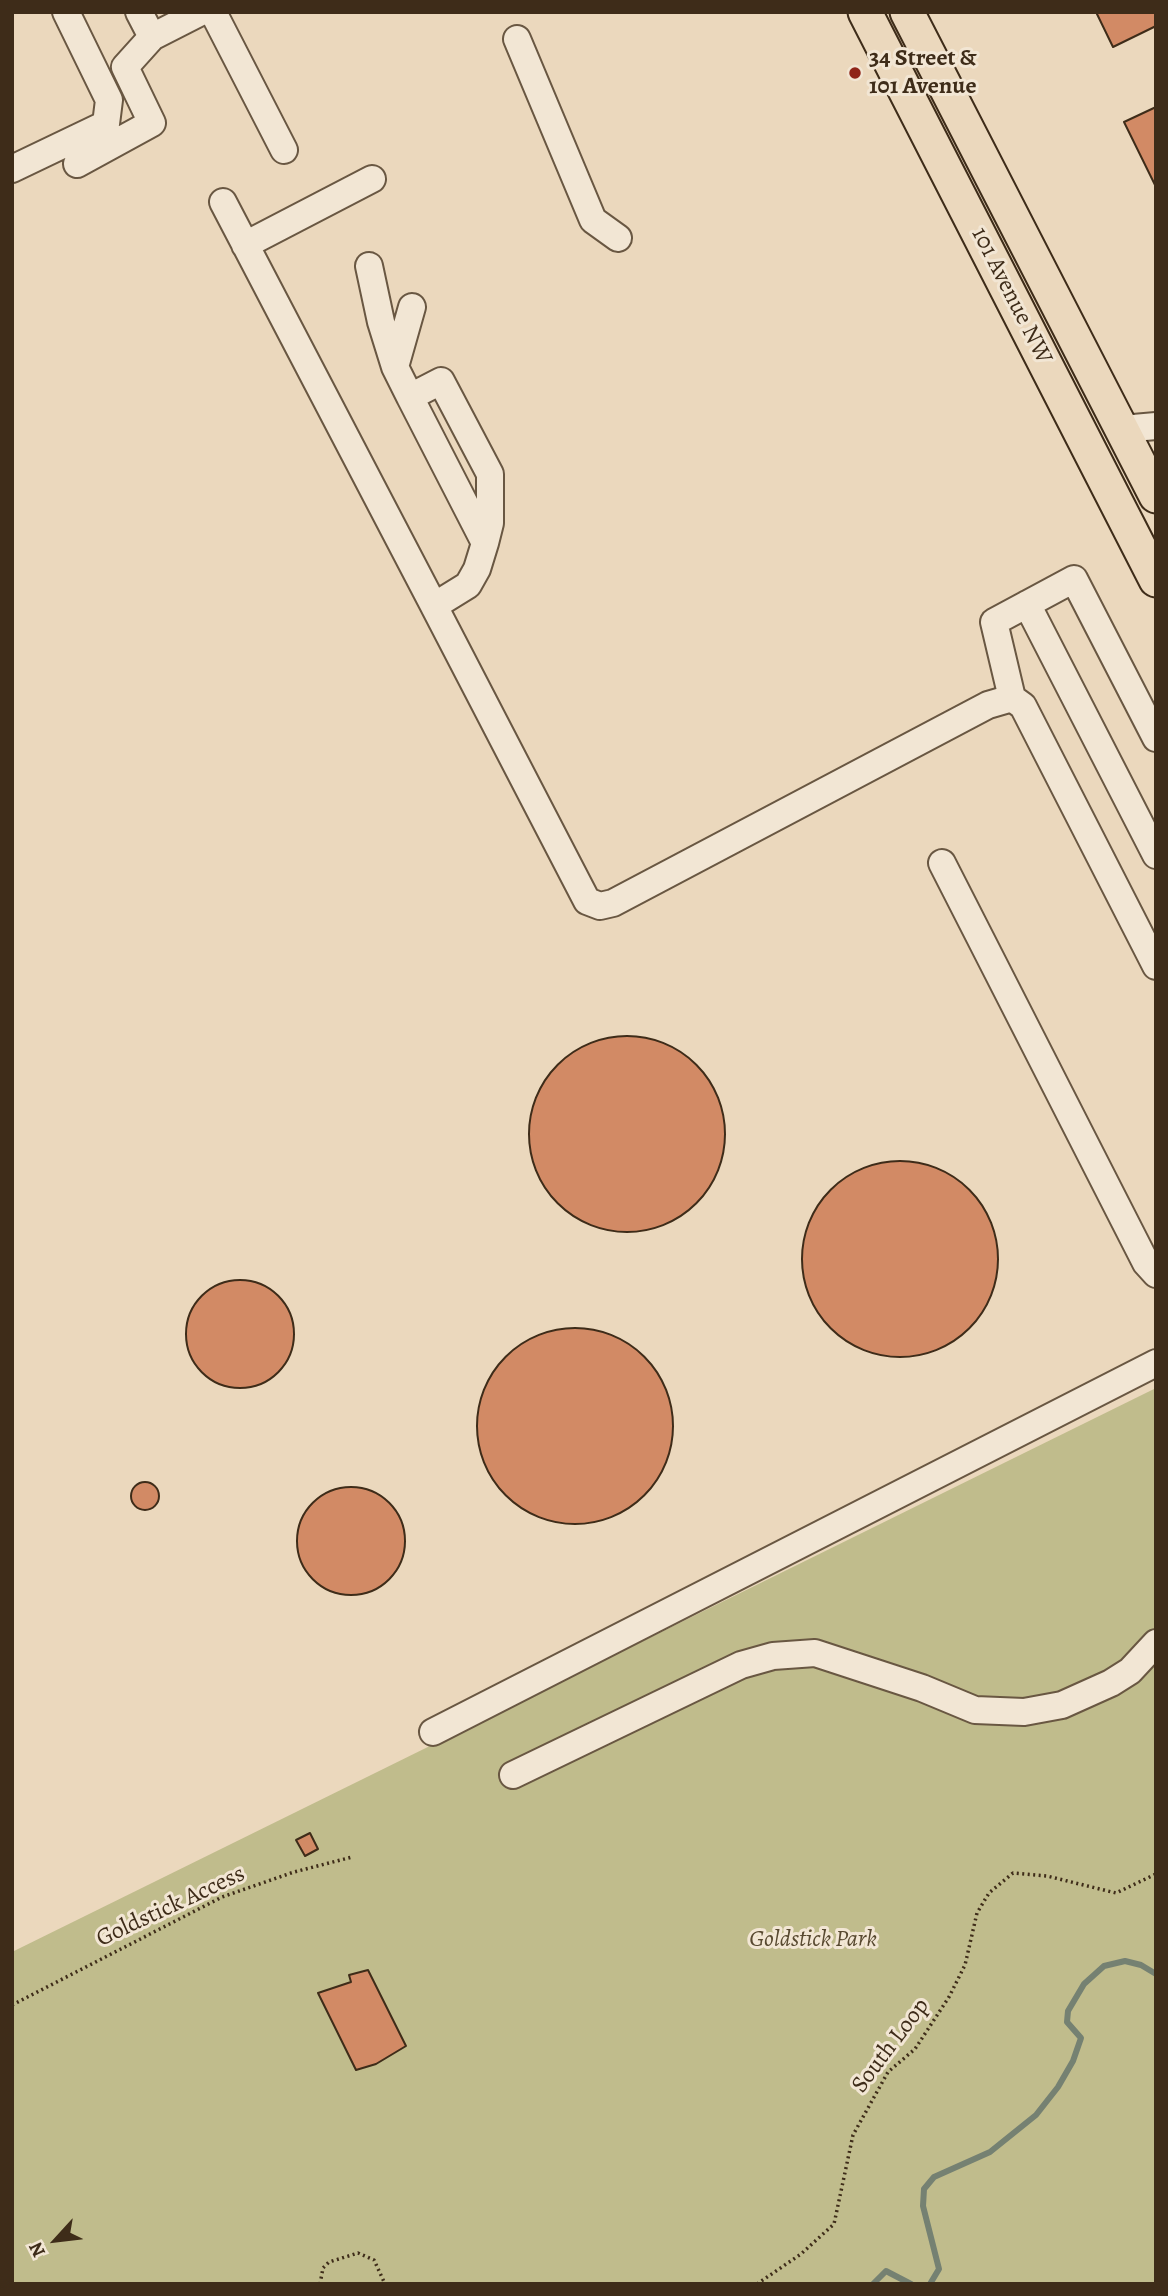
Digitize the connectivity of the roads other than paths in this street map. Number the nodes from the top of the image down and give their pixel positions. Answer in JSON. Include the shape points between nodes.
{"nodes":[{"id":1,"x":66,"y":12,"type":"edge"},
{"id":2,"x":139,"y":12,"type":"edge"},
{"id":3,"x":201,"y":12,"type":"edge"},
{"id":4,"x":213,"y":12,"type":"edge"},
{"id":5,"x":865,"y":12,"type":"edge"},
{"id":6,"x":912,"y":17,"type":"edge"},
{"id":7,"x":152,"y":37,"type":"junction"},
{"id":8,"x":516,"y":39,"type":"dead end"},
{"id":9,"x":284,"y":150,"type":"dead end"},
{"id":10,"x":77,"y":164,"type":"dead end"},
{"id":11,"x":12,"y":169,"type":"edge"},
{"id":12,"x":372,"y":179,"type":"dead end"},
{"id":13,"x":223,"y":202,"type":"dead end"},
{"id":14,"x":618,"y":238,"type":"dead end"},
{"id":15,"x":245,"y":245,"type":"junction"},
{"id":16,"x":369,"y":267,"type":"dead end"},
{"id":17,"x":412,"y":307,"type":"dead end"},
{"id":18,"x":395,"y":367,"type":"junction"},
{"id":19,"x":410,"y":397,"type":"junction"},
{"id":20,"x":1156,"y":426,"type":"edge"},
{"id":21,"x":1122,"y":429,"type":"junction"},
{"id":22,"x":1156,"y":495,"type":"edge"},
{"id":23,"x":485,"y":543,"type":"junction"},
{"id":24,"x":1156,"y":580,"type":"edge"},
{"id":25,"x":1027,"y":604,"type":"junction"},
{"id":26,"x":434,"y":606,"type":"junction"},
{"id":27,"x":1012,"y":698,"type":"junction"},
{"id":28,"x":1156,"y":738,"type":"edge"},
{"id":29,"x":1156,"y":855,"type":"edge"},
{"id":30,"x":942,"y":863,"type":"dead end"},
{"id":31,"x":1156,"y":966,"type":"edge"},
{"id":32,"x":1156,"y":1274,"type":"edge"},
{"id":33,"x":1156,"y":1363,"type":"edge"},
{"id":34,"x":1156,"y":1643,"type":"edge"},
{"id":35,"x":433,"y":1732,"type":"dead end"},
{"id":36,"x":513,"y":1775,"type":"dead end"}],
"edges":[{"from":1,"to":11,"type":"street","via":[[109,100],[106,124]]},
{"from":2,"to":7,"type":"street"},
{"from":3,"to":7,"type":"street"},
{"from":4,"to":9,"type":"street"},
{"from":5,"to":24,"type":"main road","name":"101 Avenue NW"},
{"from":6,"to":21,"type":"main road","name":"101 Avenue NW"},
{"from":7,"to":10,"type":"street","via":[[125,67],[152,122]]},
{"from":8,"to":14,"type":"street","via":[[593,220]]},
{"from":12,"to":15,"type":"street"},
{"from":13,"to":15,"type":"street"},
{"from":15,"to":26,"type":"street"},
{"from":16,"to":18,"type":"street"},
{"from":17,"to":18,"type":"street"},
{"from":18,"to":19,"type":"street"},
{"from":19,"to":23,"type":"street"},
{"from":19,"to":23,"type":"street","via":[[441,381],[490,474],[490,523]]},
{"from":20,"to":21,"type":"street"},
{"from":21,"to":22,"type":"main road","name":"101 Avenue NW"},
{"from":23,"to":26,"type":"street","via":[[468,585]]},
{"from":25,"to":27,"type":"street","via":[[995,622]]},
{"from":25,"to":28,"type":"street","via":[[1074,579]]},
{"from":25,"to":29,"type":"street"},
{"from":26,"to":27,"type":"street","via":[[581,891],[587,901],[600,906],[988,705]]},
{"from":27,"to":31,"type":"street","via":[[1023,706]]},
{"from":30,"to":32,"type":"street","via":[[1146,1263]]},
{"from":33,"to":35,"type":"street"},
{"from":34,"to":36,"type":"street","via":[[1130,1671],[1111,1683],[1062,1705],[1024,1712],[975,1710],[815,1653],[773,1656],[741,1665]]}]}
